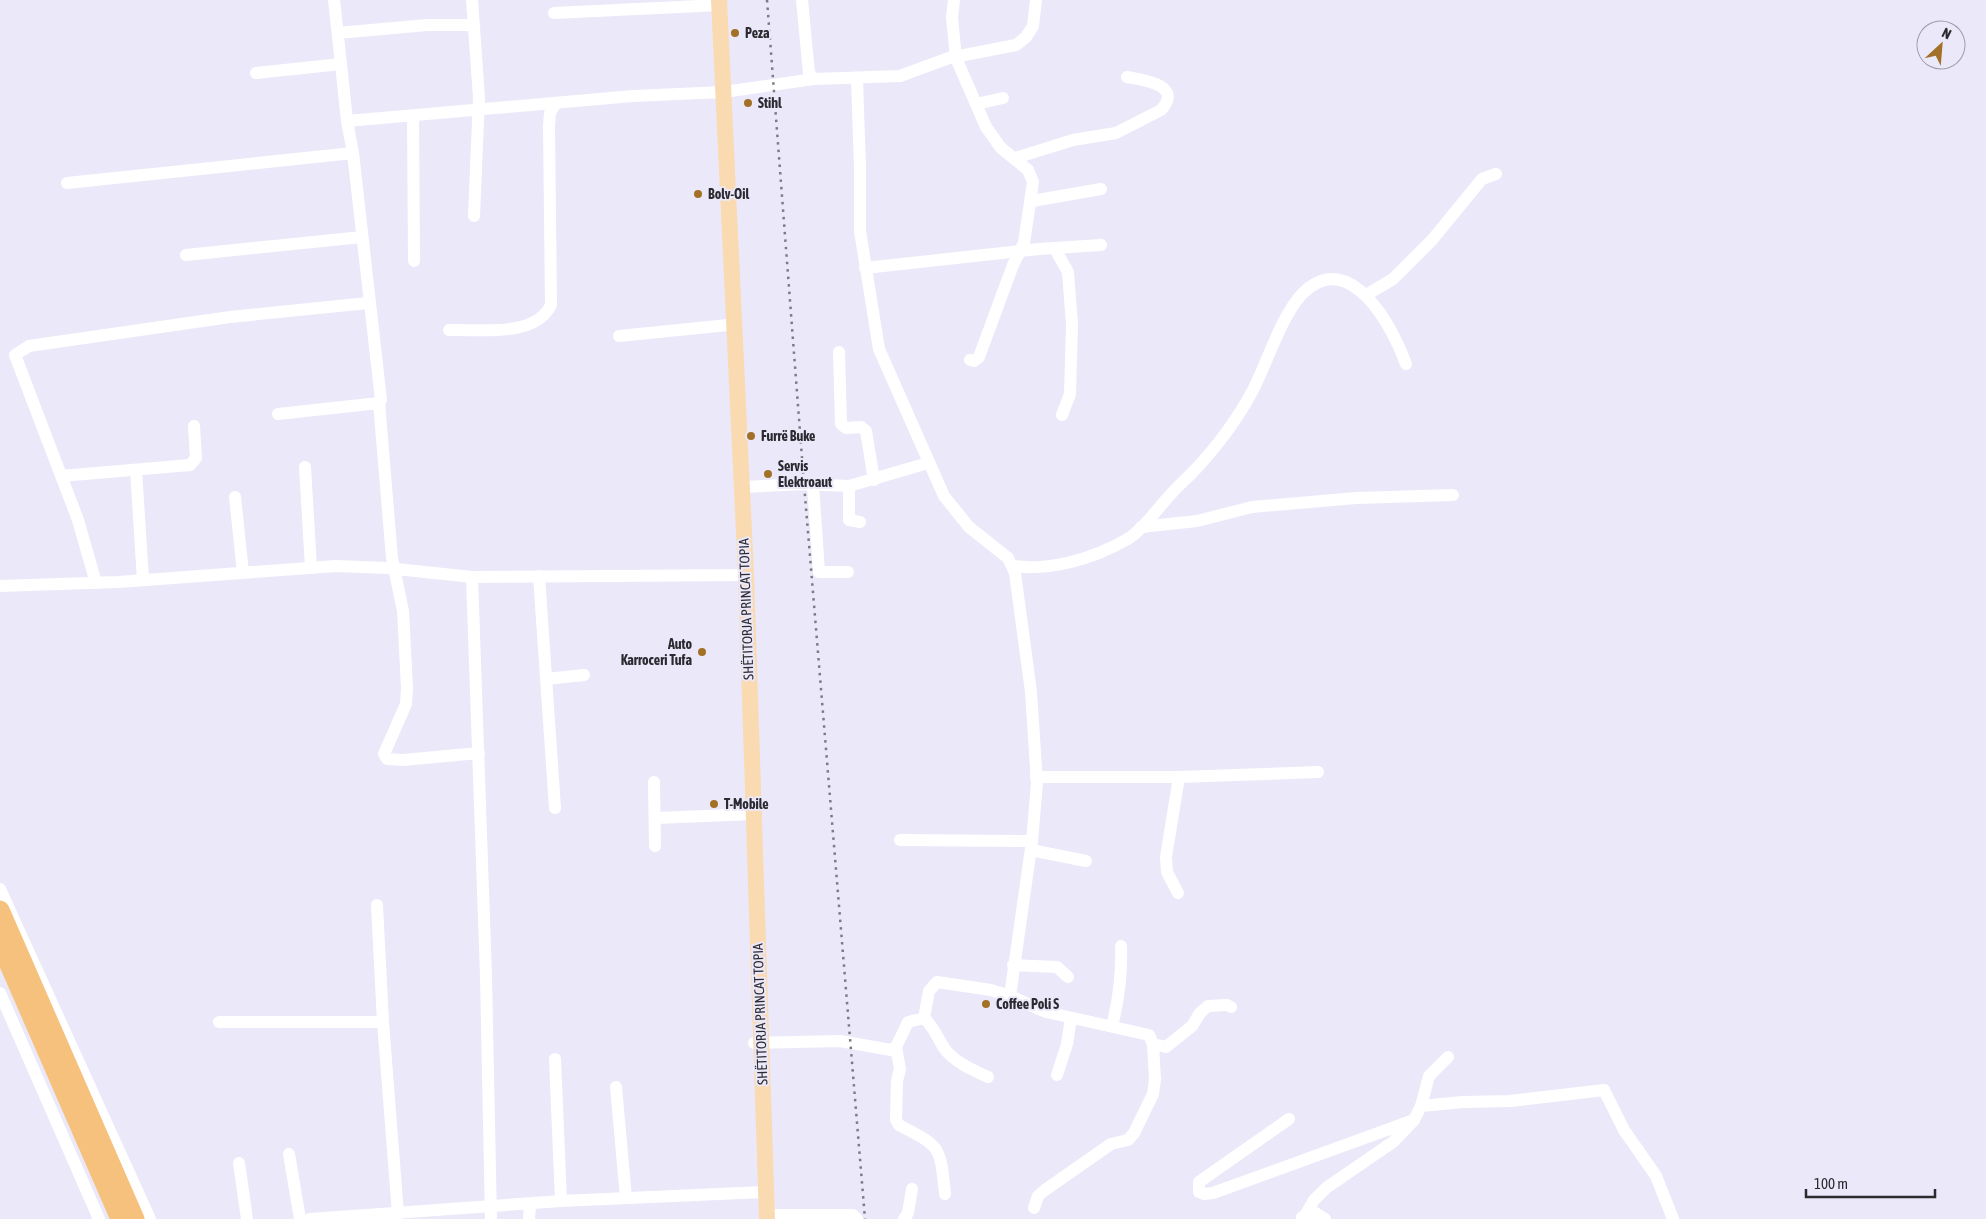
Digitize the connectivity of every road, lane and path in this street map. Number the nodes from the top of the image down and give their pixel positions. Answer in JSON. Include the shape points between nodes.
{"nodes":[{"id":1,"x":334,"y":0,"type":"edge"},
{"id":2,"x":472,"y":0,"type":"edge"},
{"id":3,"x":802,"y":0,"type":"edge"},
{"id":4,"x":954,"y":0,"type":"edge"},
{"id":5,"x":1036,"y":0,"type":"edge"},
{"id":6,"x":720,"y":2,"type":"edge"},
{"id":7,"x":554,"y":13,"type":"dead end"},
{"id":8,"x":473,"y":25,"type":"junction"},
{"id":9,"x":338,"y":33,"type":"junction"},
{"id":10,"x":956,"y":58,"type":"junction"},
{"id":11,"x":342,"y":64,"type":"junction"},
{"id":12,"x":256,"y":73,"type":"dead end"},
{"id":13,"x":1127,"y":76,"type":"dead end"},
{"id":14,"x":809,"y":78,"type":"junction"},
{"id":15,"x":857,"y":79,"type":"junction"},
{"id":16,"x":724,"y":92,"type":"junction"},
{"id":17,"x":1003,"y":98,"type":"dead end"},
{"id":18,"x":555,"y":104,"type":"junction"},
{"id":19,"x":976,"y":104,"type":"junction"},
{"id":20,"x":479,"y":110,"type":"junction"},
{"id":21,"x":413,"y":116,"type":"junction"},
{"id":22,"x":347,"y":121,"type":"junction"},
{"id":23,"x":353,"y":153,"type":"junction"},
{"id":24,"x":1015,"y":158,"type":"junction"},
{"id":25,"x":1496,"y":174,"type":"dead end"},
{"id":26,"x":68,"y":184,"type":"dead end"},
{"id":27,"x":1101,"y":189,"type":"dead end"},
{"id":28,"x":1032,"y":201,"type":"junction"},
{"id":29,"x":474,"y":216,"type":"dead end"},
{"id":30,"x":362,"y":237,"type":"junction"},
{"id":31,"x":1101,"y":245,"type":"dead end"},
{"id":32,"x":1055,"y":249,"type":"junction"},
{"id":33,"x":1018,"y":252,"type":"junction"},
{"id":34,"x":186,"y":255,"type":"dead end"},
{"id":35,"x":414,"y":261,"type":"dead end"},
{"id":36,"x":864,"y":268,"type":"junction"},
{"id":37,"x":1366,"y":295,"type":"junction"},
{"id":38,"x":368,"y":303,"type":"junction"},
{"id":39,"x":728,"y":325,"type":"dead end"},
{"id":40,"x":449,"y":330,"type":"dead end"},
{"id":41,"x":619,"y":336,"type":"dead end"},
{"id":42,"x":839,"y":352,"type":"dead end"},
{"id":43,"x":970,"y":360,"type":"dead end"},
{"id":44,"x":1406,"y":364,"type":"dead end"},
{"id":45,"x":379,"y":403,"type":"junction"},
{"id":46,"x":278,"y":414,"type":"dead end"},
{"id":47,"x":1062,"y":415,"type":"dead end"},
{"id":48,"x":194,"y":426,"type":"dead end"},
{"id":49,"x":928,"y":462,"type":"junction"},
{"id":50,"x":305,"y":467,"type":"dead end"},
{"id":51,"x":136,"y":470,"type":"junction"},
{"id":52,"x":61,"y":476,"type":"junction"},
{"id":53,"x":874,"y":480,"type":"junction"},
{"id":54,"x":812,"y":484,"type":"junction"},
{"id":55,"x":850,"y":486,"type":"junction"},
{"id":56,"x":742,"y":487,"type":"junction"},
{"id":57,"x":1453,"y":496,"type":"dead end"},
{"id":58,"x":235,"y":498,"type":"dead end"},
{"id":59,"x":860,"y":522,"type":"dead end"},
{"id":60,"x":1141,"y":527,"type":"junction"},
{"id":61,"x":1013,"y":566,"type":"junction"},
{"id":62,"x":312,"y":568,"type":"junction"},
{"id":63,"x":396,"y":570,"type":"junction"},
{"id":64,"x":848,"y":572,"type":"dead end"},
{"id":65,"x":243,"y":573,"type":"junction"},
{"id":66,"x":746,"y":575,"type":"junction"},
{"id":67,"x":539,"y":576,"type":"junction"},
{"id":68,"x":472,"y":577,"type":"junction"},
{"id":69,"x":143,"y":580,"type":"junction"},
{"id":70,"x":96,"y":583,"type":"junction"},
{"id":71,"x":0,"y":586,"type":"edge"},
{"id":72,"x":584,"y":675,"type":"dead end"},
{"id":73,"x":546,"y":679,"type":"junction"},
{"id":74,"x":479,"y":754,"type":"junction"},
{"id":75,"x":1318,"y":772,"type":"dead end"},
{"id":76,"x":1036,"y":777,"type":"junction"},
{"id":77,"x":1179,"y":777,"type":"junction"},
{"id":78,"x":654,"y":782,"type":"dead end"},
{"id":79,"x":555,"y":808,"type":"dead end"},
{"id":80,"x":754,"y":814,"type":"junction"},
{"id":81,"x":656,"y":818,"type":"junction"},
{"id":82,"x":900,"y":840,"type":"dead end"},
{"id":83,"x":655,"y":846,"type":"dead end"},
{"id":84,"x":1031,"y":846,"type":"junction"},
{"id":85,"x":1086,"y":861,"type":"dead end"},
{"id":86,"x":0,"y":889,"type":"edge"},
{"id":87,"x":1178,"y":893,"type":"dead end"},
{"id":88,"x":378,"y":905,"type":"dead end"},
{"id":89,"x":0,"y":910,"type":"edge"},
{"id":90,"x":0,"y":944,"type":"edge"},
{"id":91,"x":1121,"y":946,"type":"dead end"},
{"id":92,"x":1013,"y":965,"type":"junction"},
{"id":93,"x":1068,"y":977,"type":"dead end"},
{"id":94,"x":0,"y":993,"type":"edge"},
{"id":95,"x":1010,"y":996,"type":"junction"},
{"id":96,"x":1231,"y":1007,"type":"dead end"},
{"id":97,"x":924,"y":1018,"type":"junction"},
{"id":98,"x":1072,"y":1018,"type":"junction"},
{"id":99,"x":219,"y":1022,"type":"dead end"},
{"id":100,"x":383,"y":1022,"type":"junction"},
{"id":101,"x":1112,"y":1026,"type":"junction"},
{"id":102,"x":757,"y":1043,"type":"junction"},
{"id":103,"x":1153,"y":1044,"type":"junction"},
{"id":104,"x":896,"y":1048,"type":"junction"},
{"id":105,"x":1448,"y":1057,"type":"dead end"},
{"id":106,"x":555,"y":1059,"type":"dead end"},
{"id":107,"x":1057,"y":1076,"type":"dead end"},
{"id":108,"x":988,"y":1077,"type":"dead end"},
{"id":109,"x":616,"y":1087,"type":"dead end"},
{"id":110,"x":1421,"y":1106,"type":"junction"},
{"id":111,"x":1288,"y":1119,"type":"dead end"},
{"id":112,"x":1414,"y":1120,"type":"junction"},
{"id":113,"x":290,"y":1154,"type":"dead end"},
{"id":114,"x":239,"y":1163,"type":"dead end"},
{"id":115,"x":912,"y":1189,"type":"dead end"},
{"id":116,"x":766,"y":1192,"type":"junction"},
{"id":117,"x":945,"y":1194,"type":"dead end"},
{"id":118,"x":626,"y":1198,"type":"junction"},
{"id":119,"x":561,"y":1201,"type":"junction"},
{"id":120,"x":530,"y":1204,"type":"junction"},
{"id":121,"x":1034,"y":1208,"type":"dead end"},
{"id":122,"x":491,"y":1213,"type":"edge"},
{"id":123,"x":398,"y":1214,"type":"junction"},
{"id":124,"x":1303,"y":1216,"type":"edge"},
{"id":125,"x":767,"y":1217,"type":"edge"},
{"id":126,"x":99,"y":1219,"type":"edge"},
{"id":127,"x":120,"y":1219,"type":"edge"},
{"id":128,"x":135,"y":1219,"type":"edge"},
{"id":129,"x":150,"y":1219,"type":"edge"},
{"id":130,"x":246,"y":1219,"type":"edge"},
{"id":131,"x":300,"y":1219,"type":"edge"},
{"id":132,"x":310,"y":1219,"type":"edge"},
{"id":133,"x":530,"y":1219,"type":"edge"},
{"id":134,"x":857,"y":1219,"type":"edge"},
{"id":135,"x":904,"y":1219,"type":"edge"},
{"id":136,"x":1325,"y":1219,"type":"edge"},
{"id":137,"x":1673,"y":1219,"type":"edge"}],
"edges":[{"from":1,"to":9,"type":"street"},
{"from":2,"to":8,"type":"street"},
{"from":3,"to":14,"type":"street"},
{"from":4,"to":10,"type":"street","via":[[952,18]]},
{"from":5,"to":10,"type":"street","via":[[1033,26],[1022,42],[1010,48]]},
{"from":6,"to":7,"type":"street"},
{"from":6,"to":16,"type":"main road","name":"SHËTITORJA PRINCAT TOPIA"},
{"from":8,"to":9,"type":"street","via":[[427,25]]},
{"from":8,"to":20,"type":"street"},
{"from":9,"to":11,"type":"street"},
{"from":10,"to":15,"type":"street","via":[[900,76]]},
{"from":10,"to":19,"type":"street"},
{"from":11,"to":12,"type":"street"},
{"from":11,"to":22,"type":"street"},
{"from":13,"to":24,"type":"street","via":[[1165,88],[1167,103],[1161,110],[1116,134],[1073,140]]},
{"from":14,"to":15,"type":"street"},
{"from":14,"to":16,"type":"street"},
{"from":15,"to":36,"type":"street","via":[[860,231]]},
{"from":16,"to":18,"type":"street"},
{"from":16,"to":56,"type":"main road","name":"SHËTITORJA PRINCAT TOPIA"},
{"from":17,"to":19,"type":"street"},
{"from":18,"to":20,"type":"street"},
{"from":18,"to":40,"type":"street","via":[[549,126],[551,304],[541,318],[519,327]]},
{"from":19,"to":24,"type":"street","via":[[993,140]]},
{"from":20,"to":21,"type":"street"},
{"from":20,"to":29,"type":"street"},
{"from":21,"to":22,"type":"street"},
{"from":21,"to":35,"type":"street"},
{"from":22,"to":23,"type":"street"},
{"from":23,"to":26,"type":"street"},
{"from":23,"to":30,"type":"street"},
{"from":24,"to":28,"type":"street","via":[[1032,176]]},
{"from":25,"to":37,"type":"street","via":[[1482,179],[1432,240],[1393,278]]},
{"from":27,"to":28,"type":"street"},
{"from":28,"to":33,"type":"street","via":[[1024,243]]},
{"from":30,"to":34,"type":"street"},
{"from":30,"to":38,"type":"street"},
{"from":31,"to":32,"type":"street"},
{"from":32,"to":33,"type":"street"},
{"from":32,"to":47,"type":"street","via":[[1068,272],[1072,325],[1070,394]]},
{"from":33,"to":36,"type":"street"},
{"from":33,"to":43,"type":"street","via":[[979,358]]},
{"from":36,"to":49,"type":"street","via":[[879,349]]},
{"from":37,"to":44,"type":"street","via":[[1399,343]]},
{"from":37,"to":60,"type":"street","via":[[1339,279],[1323,280],[1304,292],[1293,306],[1251,393],[1224,435]]},
{"from":38,"to":45,"type":"street","via":[[380,388]]},
{"from":38,"to":52,"type":"street","via":[[230,317],[29,346],[15,355]]},
{"from":39,"to":41,"type":"street"},
{"from":42,"to":53,"type":"street","via":[[840,424],[846,428],[861,427],[866,431]]},
{"from":45,"to":46,"type":"street"},
{"from":45,"to":63,"type":"street","via":[[392,558]]},
{"from":48,"to":51,"type":"street","via":[[194,462]]},
{"from":49,"to":53,"type":"street"},
{"from":49,"to":61,"type":"street","via":[[954,511],[979,536],[1002,551]]},
{"from":50,"to":62,"type":"street"},
{"from":51,"to":52,"type":"street"},
{"from":51,"to":69,"type":"street"},
{"from":52,"to":70,"type":"street"},
{"from":53,"to":55,"type":"street"},
{"from":54,"to":55,"type":"street"},
{"from":54,"to":56,"type":"street"},
{"from":54,"to":64,"type":"street","via":[[820,572]]},
{"from":55,"to":59,"type":"street","via":[[849,520]]},
{"from":56,"to":66,"type":"main road","name":"SHËTITORJA PRINCAT TOPIA"},
{"from":57,"to":60,"type":"street","via":[[1356,498],[1252,506],[1197,521]]},
{"from":58,"to":65,"type":"street"},
{"from":60,"to":61,"type":"street","via":[[1127,540],[1067,563],[1033,569]]},
{"from":61,"to":76,"type":"street","via":[[1031,692]]},
{"from":62,"to":63,"type":"street"},
{"from":62,"to":65,"type":"street"},
{"from":63,"to":68,"type":"street"},
{"from":63,"to":74,"type":"street","via":[[403,611],[406,704],[384,754],[387,759],[403,760]]},
{"from":65,"to":69,"type":"street"},
{"from":66,"to":67,"type":"street"},
{"from":66,"to":80,"type":"main road","name":"SHËTITORJA PRINCAT TOPIA"},
{"from":67,"to":68,"type":"street"},
{"from":67,"to":73,"type":"street"},
{"from":68,"to":74,"type":"street"},
{"from":69,"to":70,"type":"street"},
{"from":70,"to":71,"type":"street"},
{"from":72,"to":73,"type":"street"},
{"from":73,"to":79,"type":"street"},
{"from":74,"to":122,"type":"street"},
{"from":75,"to":77,"type":"street"},
{"from":76,"to":77,"type":"street"},
{"from":76,"to":84,"type":"street"},
{"from":77,"to":87,"type":"street","via":[[1166,857],[1167,872]]},
{"from":78,"to":81,"type":"street"},
{"from":80,"to":81,"type":"street"},
{"from":80,"to":102,"type":"main road","name":"SHËTITORJA PRINCAT TOPIA"},
{"from":81,"to":83,"type":"street"},
{"from":82,"to":84,"type":"street"},
{"from":84,"to":85,"type":"street"},
{"from":84,"to":92,"type":"street"},
{"from":86,"to":129,"type":"street"},
{"from":88,"to":100,"type":"street"},
{"from":89,"to":128,"type":"highway"},
{"from":90,"to":127,"type":"highway"},
{"from":91,"to":101,"type":"street","via":[[1121,978]]},
{"from":92,"to":93,"type":"street","via":[[1056,966]]},
{"from":92,"to":95,"type":"street"},
{"from":94,"to":126,"type":"street"},
{"from":95,"to":97,"type":"street","via":[[937,982],[929,990]]},
{"from":95,"to":98,"type":"street","via":[[1030,1006]]},
{"from":96,"to":103,"type":"street","via":[[1208,1006],[1192,1026],[1166,1047]]},
{"from":97,"to":104,"type":"street","via":[[908,1022]]},
{"from":97,"to":108,"type":"street","via":[[952,1056]]},
{"from":98,"to":101,"type":"street"},
{"from":98,"to":107,"type":"street"},
{"from":99,"to":100,"type":"street"},
{"from":100,"to":123,"type":"street"},
{"from":101,"to":103,"type":"street","via":[[1144,1032]]},
{"from":102,"to":104,"type":"street","via":[[840,1040],[886,1050]]},
{"from":102,"to":116,"type":"main road","name":"SHËTITORJA PRINCAT TOPIA"},
{"from":103,"to":121,"type":"street","via":[[1153,1094],[1134,1133],[1128,1140],[1111,1144],[1045,1190],[1038,1196]]},
{"from":104,"to":117,"type":"street","via":[[900,1069],[896,1120],[899,1125],[935,1145],[940,1152]]},
{"from":105,"to":110,"type":"street","via":[[1429,1076]]},
{"from":106,"to":119,"type":"street"},
{"from":109,"to":118,"type":"street"},
{"from":110,"to":112,"type":"street"},
{"from":110,"to":137,"type":"street","via":[[1510,1102],[1604,1090],[1624,1130],[1656,1176]]},
{"from":111,"to":112,"type":"street","via":[[1199,1182],[1199,1192],[1213,1193]]},
{"from":112,"to":124,"type":"street","via":[[1393,1142],[1326,1188]]},
{"from":113,"to":131,"type":"street"},
{"from":114,"to":130,"type":"street"},
{"from":115,"to":135,"type":"street"},
{"from":116,"to":118,"type":"street"},
{"from":116,"to":125,"type":"main road","name":"SHËTITORJA PRINCAT TOPIA"},
{"from":118,"to":119,"type":"street"},
{"from":119,"to":120,"type":"street"},
{"from":120,"to":122,"type":"street"},
{"from":120,"to":133,"type":"street"},
{"from":122,"to":123,"type":"street"},
{"from":123,"to":132,"type":"street"},
{"from":124,"to":136,"type":"street","via":[[1314,1212]]},
{"from":125,"to":134,"type":"street","via":[[853,1215]]}]}
